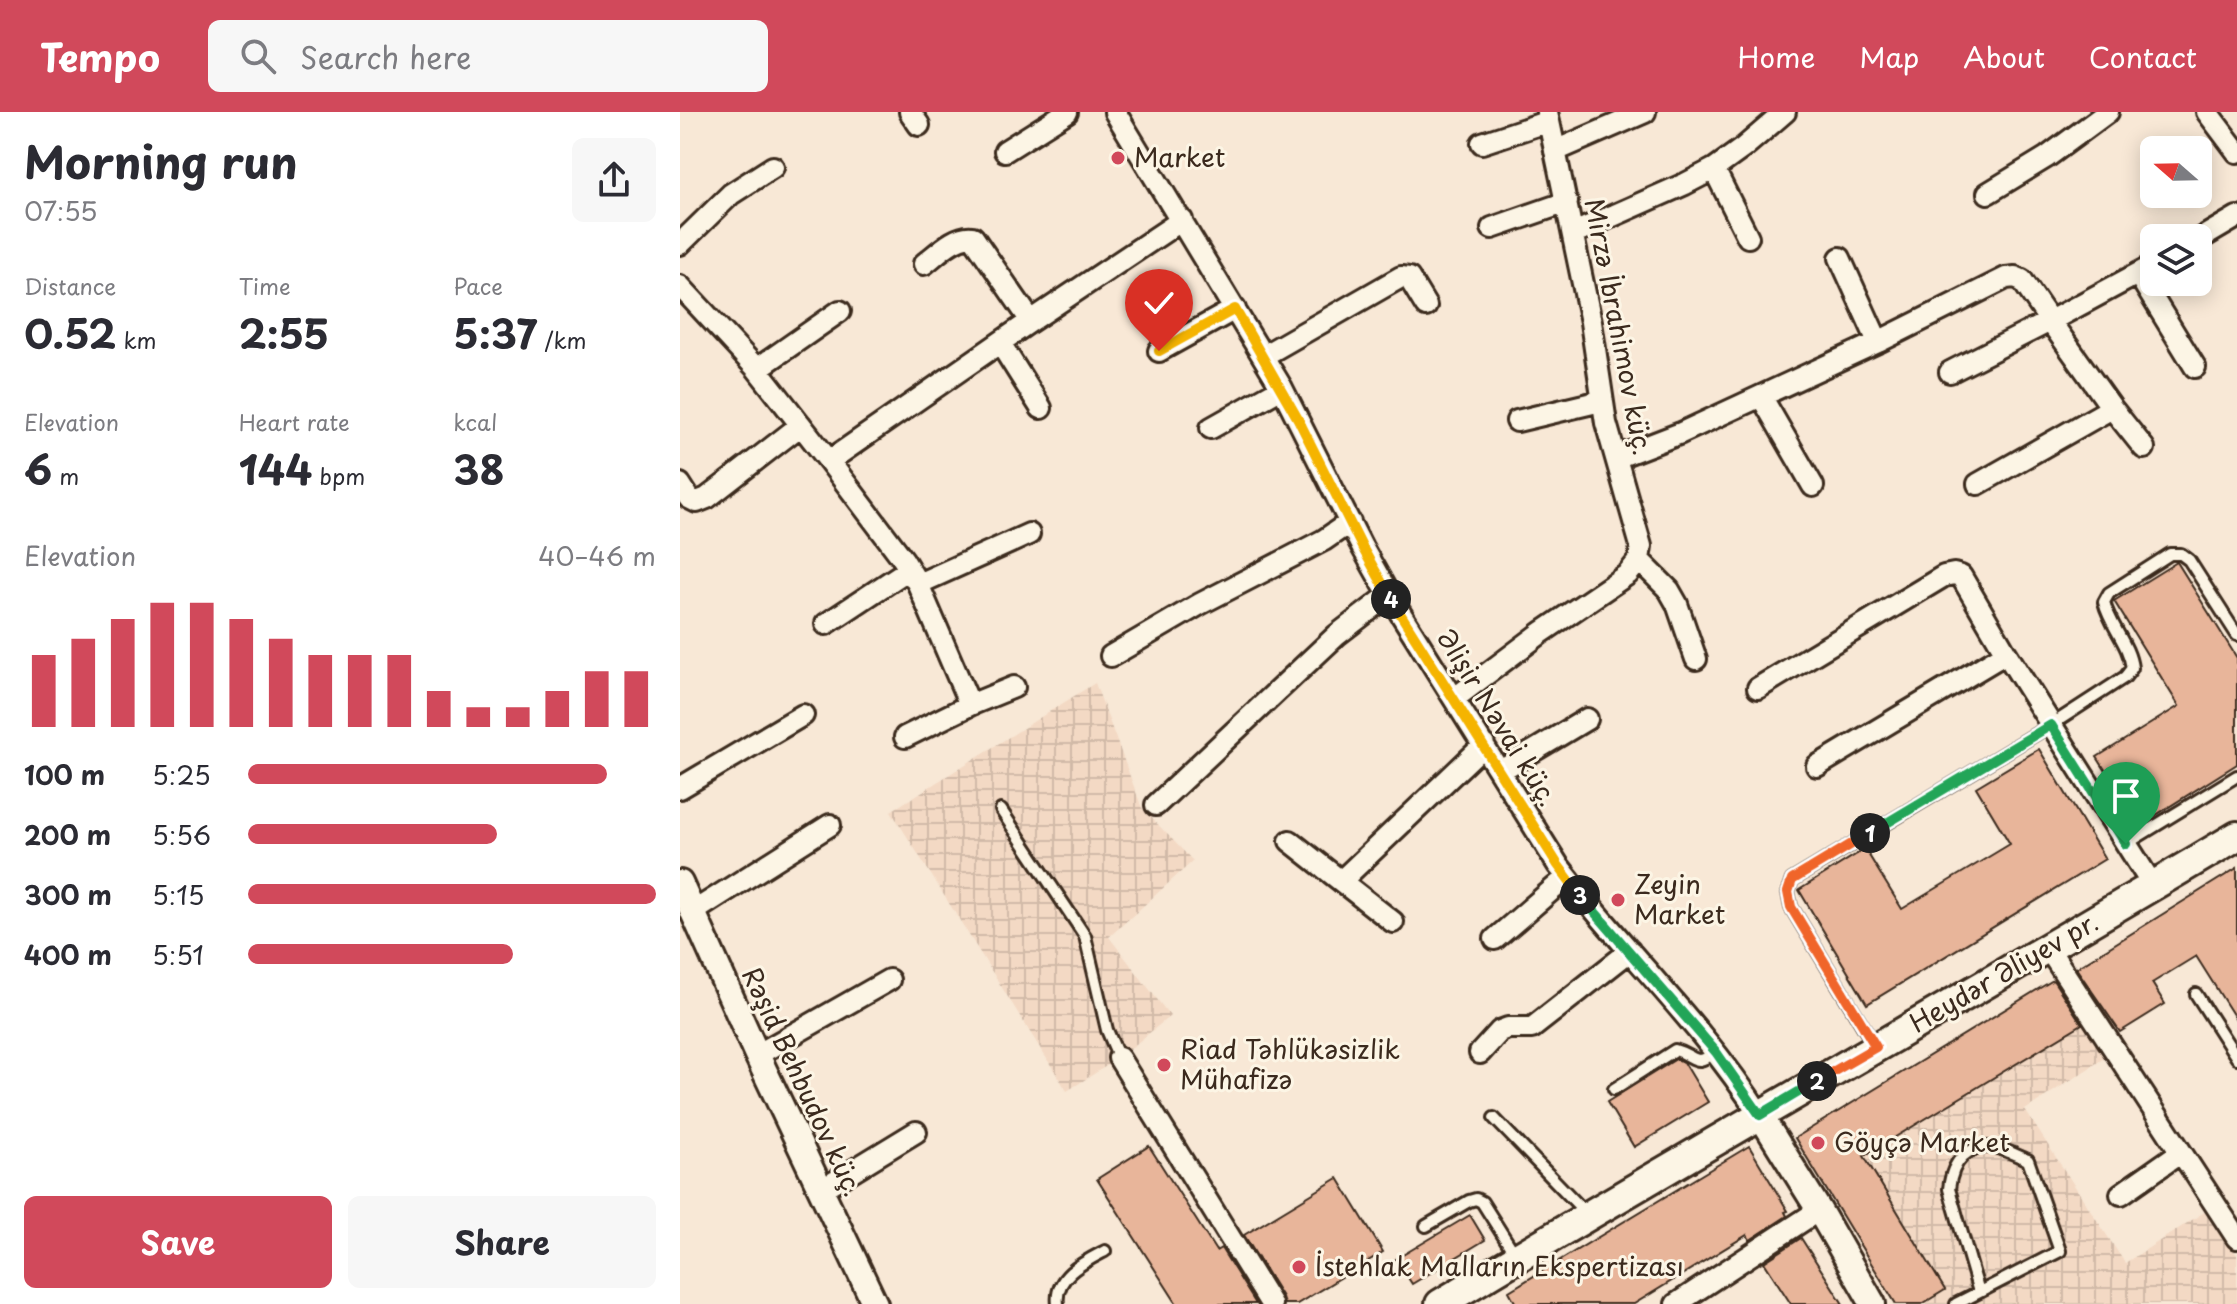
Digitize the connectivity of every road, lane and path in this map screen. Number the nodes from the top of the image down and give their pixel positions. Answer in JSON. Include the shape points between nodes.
{"nodes":[{"id":1,"x":1067,"y":112,"type":"edge"},
{"id":2,"x":1115,"y":112,"type":"edge"},
{"id":3,"x":1645,"y":112,"type":"edge"},
{"id":4,"x":1785,"y":112,"type":"edge"},
{"id":5,"x":2108,"y":112,"type":"edge"},
{"id":6,"x":2207,"y":112,"type":"edge"},
{"id":7,"x":1548,"y":116,"type":"edge"},
{"id":8,"x":1482,"y":143,"type":"dead end"},
{"id":9,"x":1005,"y":151,"type":"dead end"},
{"id":10,"x":1555,"y":151,"type":"junction"},
{"id":11,"x":2237,"y":152,"type":"edge"},
{"id":12,"x":773,"y":167,"type":"dead end"},
{"id":13,"x":1714,"y":169,"type":"junction"},
{"id":14,"x":1988,"y":193,"type":"dead end"},
{"id":15,"x":1567,"y":202,"type":"junction"},
{"id":16,"x":2237,"y":217,"type":"edge"},
{"id":17,"x":1182,"y":220,"type":"junction"},
{"id":18,"x":1492,"y":228,"type":"dead end"},
{"id":19,"x":2212,"y":232,"type":"edge"},
{"id":20,"x":1574,"y":233,"type":"junction"},
{"id":21,"x":1748,"y":237,"type":"dead end"},
{"id":22,"x":680,"y":244,"type":"edge"},
{"id":23,"x":1840,"y":258,"type":"dead end"},
{"id":24,"x":924,"y":264,"type":"dead end"},
{"id":25,"x":2140,"y":273,"type":"edge"},
{"id":26,"x":680,"y":286,"type":"edge"},
{"id":27,"x":2159,"y":296,"type":"edge"},
{"id":28,"x":1426,"y":306,"type":"dead end"},
{"id":29,"x":1235,"y":309,"type":"junction"},
{"id":30,"x":840,"y":311,"type":"dead end"},
{"id":31,"x":1031,"y":321,"type":"junction"},
{"id":32,"x":2050,"y":321,"type":"junction"},
{"id":33,"x":1878,"y":342,"type":"junction"},
{"id":34,"x":1000,"y":343,"type":"junction"},
{"id":35,"x":1159,"y":351,"type":"dead end"},
{"id":36,"x":1263,"y":356,"type":"junction"},
{"id":37,"x":2195,"y":367,"type":"dead end"},
{"id":38,"x":757,"y":369,"type":"junction"},
{"id":39,"x":1950,"y":372,"type":"dead end"},
{"id":40,"x":1282,"y":388,"type":"junction"},
{"id":41,"x":1761,"y":396,"type":"junction"},
{"id":42,"x":1601,"y":401,"type":"junction"},
{"id":43,"x":1041,"y":408,"type":"dead end"},
{"id":44,"x":2112,"y":408,"type":"junction"},
{"id":45,"x":1517,"y":421,"type":"dead end"},
{"id":46,"x":801,"y":425,"type":"junction"},
{"id":47,"x":1211,"y":428,"type":"dead end"},
{"id":48,"x":2144,"y":448,"type":"dead end"},
{"id":49,"x":1616,"y":458,"type":"junction"},
{"id":50,"x":829,"y":461,"type":"junction"},
{"id":51,"x":680,"y":484,"type":"edge"},
{"id":52,"x":1978,"y":484,"type":"dead end"},
{"id":53,"x":1813,"y":486,"type":"dead end"},
{"id":54,"x":1350,"y":522,"type":"junction"},
{"id":55,"x":1029,"y":534,"type":"dead end"},
{"id":56,"x":1639,"y":560,"type":"junction"},
{"id":57,"x":913,"y":577,"type":"junction"},
{"id":58,"x":1389,"y":595,"type":"junction"},
{"id":59,"x":826,"y":624,"type":"dead end"},
{"id":60,"x":2237,"y":635,"type":"edge"},
{"id":61,"x":2006,"y":653,"type":"junction"},
{"id":62,"x":1111,"y":656,"type":"dead end"},
{"id":63,"x":1696,"y":659,"type":"dead end"},
{"id":64,"x":1014,"y":687,"type":"dead end"},
{"id":65,"x":1758,"y":688,"type":"dead end"},
{"id":66,"x":1455,"y":698,"type":"junction"},
{"id":67,"x":970,"y":705,"type":"junction"},
{"id":68,"x":803,"y":715,"type":"dead end"},
{"id":69,"x":1587,"y":719,"type":"dead end"},
{"id":70,"x":2051,"y":725,"type":"junction"},
{"id":71,"x":905,"y":737,"type":"dead end"},
{"id":72,"x":1484,"y":745,"type":"junction"},
{"id":73,"x":1817,"y":766,"type":"dead end"},
{"id":74,"x":1500,"y":771,"type":"junction"},
{"id":75,"x":2237,"y":776,"type":"edge"},
{"id":76,"x":680,"y":788,"type":"edge"},
{"id":77,"x":1156,"y":805,"type":"dead end"},
{"id":78,"x":1001,"y":810,"type":"dead end"},
{"id":79,"x":830,"y":825,"type":"dead end"},
{"id":80,"x":2237,"y":836,"type":"edge"},
{"id":81,"x":1290,"y":841,"type":"dead end"},
{"id":82,"x":2126,"y":844,"type":"junction"},
{"id":83,"x":1567,"y":877,"type":"junction"},
{"id":84,"x":1341,"y":881,"type":"junction"},
{"id":85,"x":680,"y":883,"type":"edge"},
{"id":86,"x":2153,"y":886,"type":"junction"},
{"id":87,"x":693,"y":912,"type":"junction"},
{"id":88,"x":1393,"y":922,"type":"dead end"},
{"id":89,"x":1495,"y":939,"type":"dead end"},
{"id":90,"x":2048,"y":948,"type":"junction"},
{"id":91,"x":1630,"y":951,"type":"junction"},
{"id":92,"x":889,"y":980,"type":"dead end"},
{"id":93,"x":2196,"y":994,"type":"dead end"},
{"id":94,"x":1876,"y":1047,"type":"junction"},
{"id":95,"x":1716,"y":1052,"type":"junction"},
{"id":96,"x":1480,"y":1053,"type":"dead end"},
{"id":97,"x":757,"y":1055,"type":"junction"},
{"id":98,"x":1119,"y":1058,"type":"joint"},
{"id":99,"x":2237,"y":1058,"type":"edge"},
{"id":100,"x":1614,"y":1089,"type":"dead end"},
{"id":101,"x":1760,"y":1115,"type":"junction"},
{"id":102,"x":1494,"y":1118,"type":"dead end"},
{"id":103,"x":916,"y":1132,"type":"dead end"},
{"id":104,"x":2181,"y":1152,"type":"junction"},
{"id":105,"x":821,"y":1190,"type":"junction"},
{"id":106,"x":2121,"y":1194,"type":"dead end"},
{"id":107,"x":1819,"y":1210,"type":"junction"},
{"id":108,"x":1588,"y":1215,"type":"junction"},
{"id":109,"x":1426,"y":1226,"type":"dead end"},
{"id":110,"x":2237,"y":1238,"type":"edge"},
{"id":111,"x":1105,"y":1251,"type":"dead end"},
{"id":112,"x":1517,"y":1258,"type":"junction"},
{"id":113,"x":1978,"y":1297,"type":"edge"},
{"id":114,"x":875,"y":1304,"type":"edge"},
{"id":115,"x":1058,"y":1304,"type":"edge"},
{"id":116,"x":1271,"y":1304,"type":"edge"},
{"id":117,"x":1440,"y":1304,"type":"edge"},
{"id":118,"x":1676,"y":1304,"type":"edge"},
{"id":119,"x":1873,"y":1304,"type":"edge"},
{"id":120,"x":1956,"y":1304,"type":"edge"}],
"edges":[{"from":1,"to":9,"type":"street"},
{"from":2,"to":17,"type":"street","name":"Əlişir Nəvai küç."},
{"from":3,"to":10,"type":"street"},
{"from":4,"to":13,"type":"street"},
{"from":5,"to":14,"type":"street"},
{"from":6,"to":11,"type":"street"},
{"from":7,"to":8,"type":"street"},
{"from":7,"to":10,"type":"street","name":"Mirzə İbrahimov küç."},
{"from":10,"to":15,"type":"street","name":"Mirzə İbrahimov küç."},
{"from":12,"to":22,"type":"street","via":[[731,194]]},
{"from":13,"to":20,"type":"street"},
{"from":13,"to":21,"type":"street"},
{"from":15,"to":18,"type":"street"},
{"from":15,"to":20,"type":"street","name":"Mirzə İbrahimov küç."},
{"from":16,"to":19,"type":"street"},
{"from":17,"to":29,"type":"street","name":"Əlişir Nəvai küç."},
{"from":17,"to":31,"type":"street"},
{"from":20,"to":42,"type":"street","name":"Mirzə İbrahimov küç."},
{"from":23,"to":33,"type":"street"},
{"from":24,"to":31,"type":"street","via":[[957,240],[973,237]]},
{"from":25,"to":32,"type":"street"},
{"from":26,"to":38,"type":"street"},
{"from":27,"to":37,"type":"street"},
{"from":28,"to":36,"type":"street","via":[[1409,278],[1401,277]]},
{"from":29,"to":35,"type":"street"},
{"from":29,"to":36,"type":"street","name":"Əlişir Nəvai küç."},
{"from":30,"to":38,"type":"street"},
{"from":31,"to":34,"type":"street"},
{"from":32,"to":33,"type":"street","via":[[2022,280],[2006,278]]},
{"from":32,"to":39,"type":"street"},
{"from":32,"to":44,"type":"street"},
{"from":33,"to":41,"type":"street"},
{"from":34,"to":43,"type":"street"},
{"from":34,"to":50,"type":"street"},
{"from":36,"to":40,"type":"street","name":"Əlişir Nəvai küç."},
{"from":38,"to":46,"type":"street"},
{"from":40,"to":47,"type":"street"},
{"from":40,"to":54,"type":"street","name":"Əlişir Nəvai küç."},
{"from":41,"to":49,"type":"street"},
{"from":41,"to":53,"type":"street"},
{"from":42,"to":45,"type":"street"},
{"from":42,"to":49,"type":"street","name":"Mirzə İbrahimov küç."},
{"from":44,"to":48,"type":"street"},
{"from":44,"to":52,"type":"street"},
{"from":46,"to":50,"type":"street"},
{"from":46,"to":51,"type":"street","via":[[707,498],[689,498]]},
{"from":49,"to":56,"type":"street","name":"Mirzə İbrahimov küç.","via":[[1640,537]]},
{"from":50,"to":57,"type":"street"},
{"from":54,"to":58,"type":"street","name":"Əlişir Nəvai küç."},
{"from":54,"to":62,"type":"street"},
{"from":55,"to":57,"type":"street"},
{"from":56,"to":63,"type":"street","via":[[1669,590]]},
{"from":56,"to":66,"type":"street","via":[[1628,574]]},
{"from":57,"to":59,"type":"street"},
{"from":57,"to":67,"type":"street"},
{"from":58,"to":66,"type":"street","name":"Əlişir Nəvai küç."},
{"from":58,"to":77,"type":"street","via":[[1337,635]]},
{"from":60,"to":70,"type":"lane","via":[[2189,560],[2170,554],[2109,593],[2104,602],[2132,668]]},
{"from":61,"to":65,"type":"street","via":[[1961,576],[1954,574]]},
{"from":61,"to":70,"type":"street"},
{"from":61,"to":73,"type":"street"},
{"from":64,"to":67,"type":"street"},
{"from":66,"to":72,"type":"street","name":"Əlişir Nəvai küç."},
{"from":67,"to":71,"type":"street"},
{"from":68,"to":76,"type":"street"},
{"from":69,"to":74,"type":"street"},
{"from":70,"to":82,"type":"street"},
{"from":70,"to":94,"type":"lane","via":[[1792,880],[1791,907]]},
{"from":72,"to":74,"type":"street","name":"Əlişir Nəvai küç."},
{"from":72,"to":84,"type":"street"},
{"from":74,"to":83,"type":"street","name":"Əlişir Nəvai küç."},
{"from":75,"to":82,"type":"lane"},
{"from":78,"to":98,"type":"lane","via":[[1085,936],[1107,1030]]},
{"from":79,"to":87,"type":"street"},
{"from":80,"to":86,"type":"main road","name":"Heydər Əliyev pr."},
{"from":81,"to":84,"type":"street"},
{"from":82,"to":86,"type":"street"},
{"from":83,"to":89,"type":"street"},
{"from":83,"to":91,"type":"street","name":"Əlişir Nəvai küç."},
{"from":84,"to":88,"type":"street"},
{"from":85,"to":87,"type":"street","name":"Rəşid Behbudov küç."},
{"from":86,"to":90,"type":"main road","name":"Heydər Əliyev pr."},
{"from":87,"to":97,"type":"street","name":"Rəşid Behbudov küç."},
{"from":90,"to":94,"type":"main road","name":"Heydər Əliyev pr."},
{"from":90,"to":104,"type":"street"},
{"from":91,"to":95,"type":"street","name":"Əlişir Nəvai küç."},
{"from":91,"to":96,"type":"street","via":[[1532,1028],[1500,1031]]},
{"from":92,"to":97,"type":"street"},
{"from":93,"to":99,"type":"lane"},
{"from":94,"to":101,"type":"main road","name":"Heydər Əliyev pr."},
{"from":95,"to":100,"type":"lane","via":[[1702,1062],[1675,1050]]},
{"from":95,"to":101,"type":"street","name":"Əlişir Nəvai küç."},
{"from":97,"to":105,"type":"street","name":"Rəşid Behbudov küç."},
{"from":98,"to":116,"type":"street"},
{"from":101,"to":107,"type":"street"},
{"from":101,"to":108,"type":"main road","name":"Heydər Əliyev pr."},
{"from":102,"to":108,"type":"lane"},
{"from":103,"to":105,"type":"street"},
{"from":104,"to":106,"type":"street"},
{"from":104,"to":110,"type":"street"},
{"from":105,"to":114,"type":"street","name":"Rəşid Behbudov küç."},
{"from":107,"to":118,"type":"street"},
{"from":107,"to":119,"type":"street"},
{"from":108,"to":112,"type":"main road","name":"Heydər Əliyev pr."},
{"from":109,"to":112,"type":"lane","via":[[1476,1199]]},
{"from":111,"to":115,"type":"lane","via":[[1064,1279]]},
{"from":112,"to":117,"type":"main road","name":"Heydər Əliyev pr."},
{"from":113,"to":113,"type":"lane","via":[[2060,1251],[2028,1160],[1999,1148],[1980,1147],[1960,1158],[1951,1172],[1949,1189]]},
{"from":113,"to":120,"type":"lane"}]}
